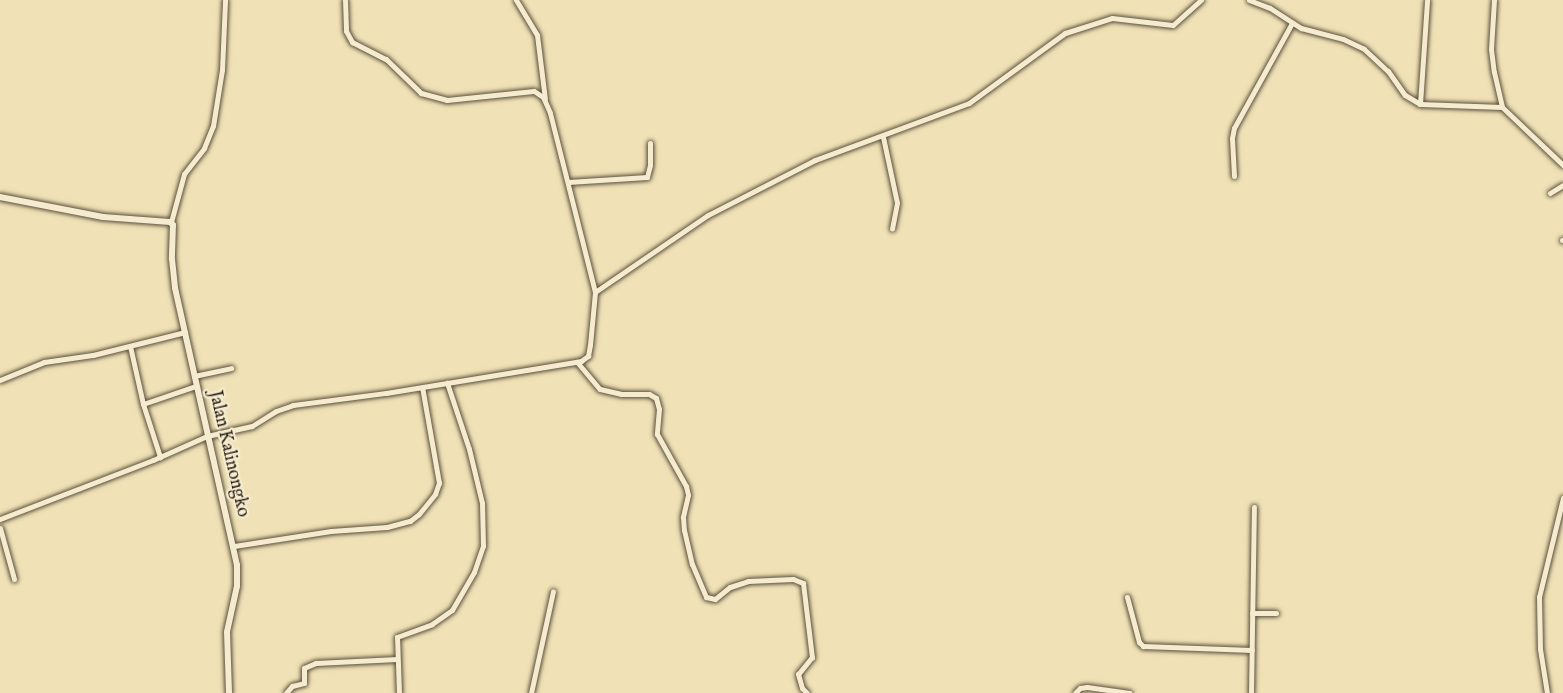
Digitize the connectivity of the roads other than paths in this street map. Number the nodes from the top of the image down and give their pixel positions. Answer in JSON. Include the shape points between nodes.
{"nodes":[{"id":1,"x":225,"y":0,"type":"edge"},
{"id":2,"x":345,"y":0,"type":"edge"},
{"id":3,"x":516,"y":0,"type":"edge"},
{"id":4,"x":1201,"y":0,"type":"edge"},
{"id":5,"x":1249,"y":0,"type":"edge"},
{"id":6,"x":1427,"y":0,"type":"edge"},
{"id":7,"x":1494,"y":0,"type":"edge"},
{"id":8,"x":1292,"y":23,"type":"junction"},
{"id":9,"x":546,"y":101,"type":"junction"},
{"id":10,"x":1420,"y":104,"type":"junction"},
{"id":11,"x":1502,"y":107,"type":"junction"},
{"id":12,"x":883,"y":137,"type":"junction"},
{"id":13,"x":650,"y":143,"type":"dead end"},
{"id":14,"x":1563,"y":165,"type":"edge"},
{"id":15,"x":1234,"y":176,"type":"dead end"},
{"id":16,"x":568,"y":182,"type":"junction"},
{"id":17,"x":1563,"y":185,"type":"edge"},
{"id":18,"x":1550,"y":193,"type":"dead end"},
{"id":19,"x":0,"y":197,"type":"edge"},
{"id":20,"x":171,"y":222,"type":"junction"},
{"id":21,"x":892,"y":229,"type":"dead end"},
{"id":22,"x":595,"y":292,"type":"junction"},
{"id":23,"x":185,"y":332,"type":"junction"},
{"id":24,"x":130,"y":346,"type":"junction"},
{"id":25,"x":577,"y":362,"type":"junction"},
{"id":26,"x":231,"y":368,"type":"dead end"},
{"id":27,"x":194,"y":376,"type":"junction"},
{"id":28,"x":0,"y":380,"type":"edge"},
{"id":29,"x":447,"y":383,"type":"junction"},
{"id":30,"x":196,"y":386,"type":"junction"},
{"id":31,"x":422,"y":387,"type":"junction"},
{"id":32,"x":143,"y":404,"type":"junction"},
{"id":33,"x":207,"y":436,"type":"junction"},
{"id":34,"x":160,"y":457,"type":"junction"},
{"id":35,"x":1563,"y":498,"type":"edge"},
{"id":36,"x":1254,"y":507,"type":"dead end"},
{"id":37,"x":0,"y":519,"type":"edge"},
{"id":38,"x":0,"y":528,"type":"edge"},
{"id":39,"x":234,"y":546,"type":"junction"},
{"id":40,"x":14,"y":579,"type":"dead end"},
{"id":41,"x":553,"y":591,"type":"dead end"},
{"id":42,"x":1127,"y":597,"type":"dead end"},
{"id":43,"x":1252,"y":612,"type":"junction"},
{"id":44,"x":1276,"y":612,"type":"dead end"},
{"id":45,"x":1252,"y":650,"type":"junction"},
{"id":46,"x":397,"y":659,"type":"junction"},
{"id":47,"x":229,"y":693,"type":"edge"},
{"id":48,"x":286,"y":693,"type":"edge"},
{"id":49,"x":399,"y":693,"type":"edge"},
{"id":50,"x":531,"y":693,"type":"edge"},
{"id":51,"x":807,"y":693,"type":"edge"},
{"id":52,"x":1075,"y":693,"type":"edge"},
{"id":53,"x":1130,"y":693,"type":"edge"},
{"id":54,"x":1251,"y":693,"type":"edge"},
{"id":55,"x":1547,"y":693,"type":"edge"}],
"edges":[{"from":1,"to":20,"type":"street","via":[[222,70],[213,126],[204,148],[184,174]]},
{"from":2,"to":9,"type":"street","via":[[346,31],[352,42],[387,59],[421,93],[455,100],[534,91]]},
{"from":3,"to":9,"type":"street","via":[[537,35]]},
{"from":4,"to":12,"type":"street","via":[[1173,25],[1112,18],[1065,33],[969,103]]},
{"from":5,"to":8,"type":"street"},
{"from":6,"to":10,"type":"street"},
{"from":7,"to":11,"type":"street","via":[[1491,49]]},
{"from":8,"to":10,"type":"street","via":[[1364,49],[1406,95]]},
{"from":8,"to":15,"type":"street","via":[[1234,128]]},
{"from":9,"to":16,"type":"street"},
{"from":10,"to":11,"type":"street"},
{"from":11,"to":14,"type":"street"},
{"from":12,"to":21,"type":"street","via":[[897,203]]},
{"from":12,"to":22,"type":"street","via":[[815,160],[730,203]]},
{"from":13,"to":16,"type":"street","via":[[646,177]]},
{"from":16,"to":22,"type":"street"},
{"from":17,"to":18,"type":"street"},
{"from":19,"to":20,"type":"street","via":[[104,217]]},
{"from":20,"to":23,"type":"street","name":"Jalan Kalinongko","via":[[174,279]]},
{"from":22,"to":25,"type":"street","via":[[588,356]]},
{"from":23,"to":24,"type":"street"},
{"from":23,"to":27,"type":"street","name":"Jalan Kalinongko"},
{"from":24,"to":28,"type":"street","via":[[93,356],[51,360]]},
{"from":24,"to":32,"type":"street"},
{"from":25,"to":29,"type":"street"},
{"from":25,"to":51,"type":"street","via":[[600,390],[656,398],[657,434],[686,486],[684,530],[692,564],[706,597],[715,598],[748,581],[802,582],[812,657],[798,674]]},
{"from":26,"to":27,"type":"street"},
{"from":27,"to":30,"type":"street","name":"Jalan Kalinongko"},
{"from":29,"to":31,"type":"street"},
{"from":29,"to":46,"type":"street","via":[[482,502],[483,546],[474,572],[452,610],[432,624],[398,636]]},
{"from":30,"to":32,"type":"street"},
{"from":30,"to":33,"type":"street","name":"Jalan Kalinongko"},
{"from":31,"to":33,"type":"street","via":[[293,405],[247,428]]},
{"from":31,"to":39,"type":"street","via":[[439,483],[419,514],[410,521],[387,527]]},
{"from":32,"to":34,"type":"street"},
{"from":33,"to":34,"type":"street"},
{"from":33,"to":39,"type":"street","name":"Jalan Kalinongko"},
{"from":34,"to":37,"type":"street"},
{"from":35,"to":55,"type":"street","via":[[1539,597],[1540,649]]},
{"from":36,"to":43,"type":"street"},
{"from":38,"to":40,"type":"street"},
{"from":39,"to":47,"type":"street","name":"Jalan Kalinongko","via":[[238,580],[227,632]]},
{"from":41,"to":50,"type":"street"},
{"from":42,"to":45,"type":"street","via":[[1143,645]]},
{"from":43,"to":44,"type":"street"},
{"from":43,"to":45,"type":"street"},
{"from":45,"to":54,"type":"street"},
{"from":46,"to":48,"type":"street","via":[[316,663],[304,668],[303,683]]},
{"from":46,"to":49,"type":"street"},
{"from":52,"to":53,"type":"street","via":[[1087,687]]}]}
